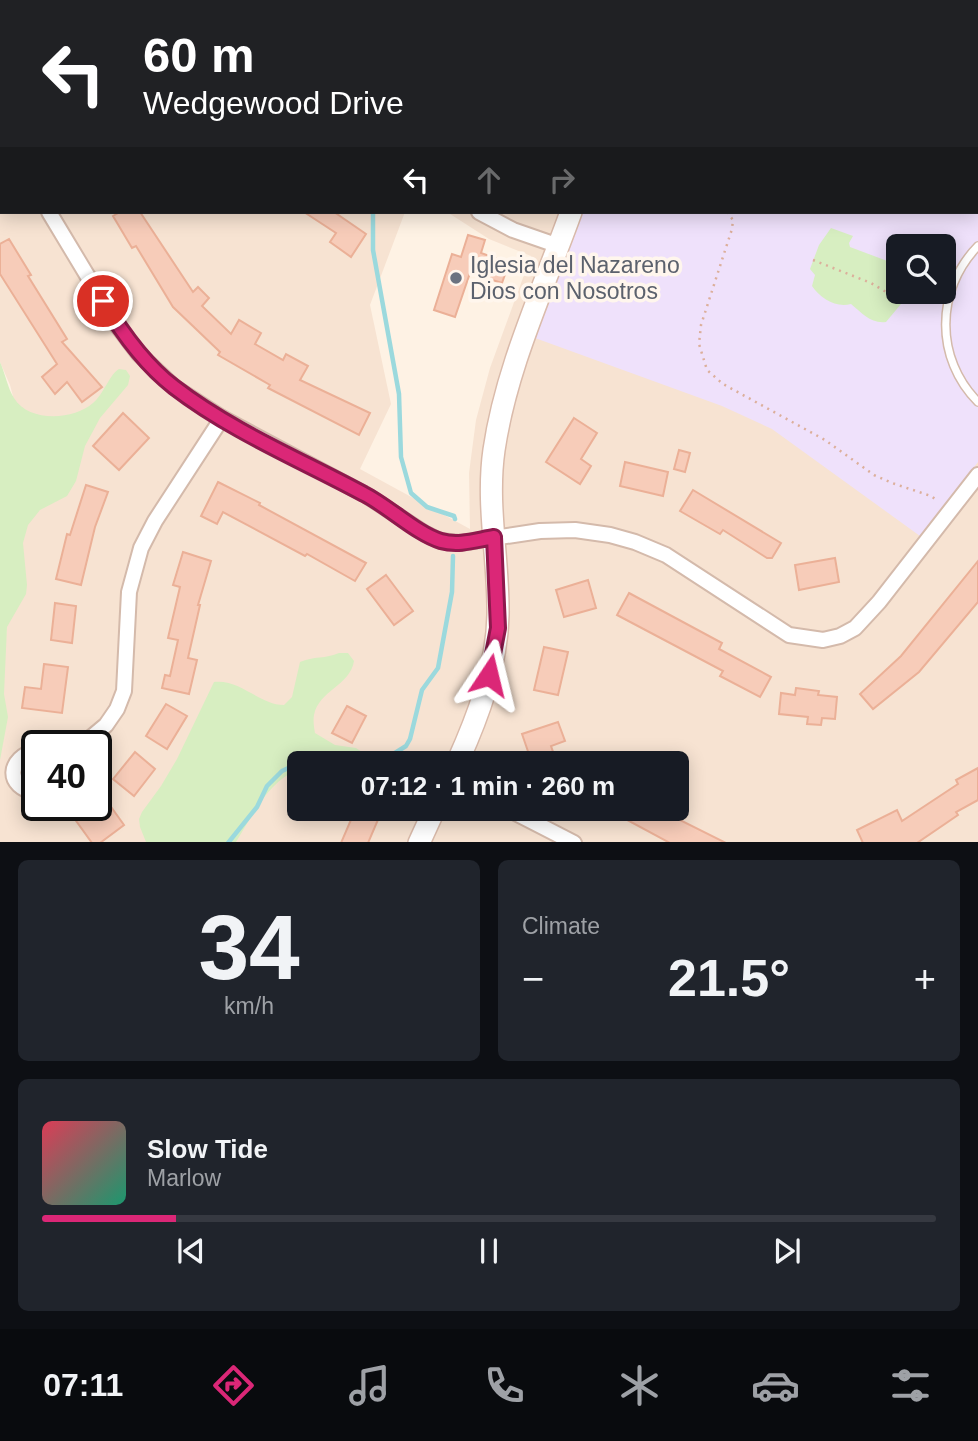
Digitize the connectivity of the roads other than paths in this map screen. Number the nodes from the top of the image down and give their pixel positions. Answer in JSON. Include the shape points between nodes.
{"nodes":[{"id":1,"x":50,"y":214,"type":"edge"},
{"id":2,"x":483,"y":214,"type":"edge"},
{"id":3,"x":569,"y":214,"type":"edge"},
{"id":4,"x":559,"y":246,"type":"junction"},
{"id":5,"x":978,"y":246,"type":"edge"},
{"id":6,"x":978,"y":402,"type":"edge"},
{"id":7,"x":222,"y":418,"type":"junction"},
{"id":8,"x":978,"y":475,"type":"edge"},
{"id":9,"x":494,"y":537,"type":"junction"},
{"id":10,"x":100,"y":730,"type":"edge"},
{"id":11,"x":462,"y":751,"type":"edge"},
{"id":12,"x":21,"y":758,"type":"edge"},
{"id":13,"x":21,"y":787,"type":"edge"},
{"id":14,"x":429,"y":821,"type":"edge"},
{"id":15,"x":532,"y":821,"type":"edge"},
{"id":16,"x":419,"y":842,"type":"edge"},
{"id":17,"x":574,"y":842,"type":"edge"}],
"edges":[{"from":1,"to":7,"type":"street","via":[[139,354],[174,387]]},
{"from":2,"to":4,"type":"street"},
{"from":3,"to":4,"type":"street"},
{"from":4,"to":9,"type":"street","via":[[500,413],[491,494]]},
{"from":5,"to":6,"type":"lane","via":[[955,281],[945,327],[951,363]]},
{"from":7,"to":9,"type":"street","via":[[366,495],[440,541],[460,544]]},
{"from":7,"to":10,"type":"street","via":[[141,548],[128,601],[124,691],[117,709]]},
{"from":8,"to":9,"type":"street","via":[[855,628],[823,640],[789,635],[682,565],[635,542],[575,530]]},
{"from":9,"to":11,"type":"street","via":[[498,628],[481,706]]},
{"from":12,"to":13,"type":"street","via":[[13,770]]},
{"from":14,"to":16,"type":"street"},
{"from":15,"to":17,"type":"street"}]}
